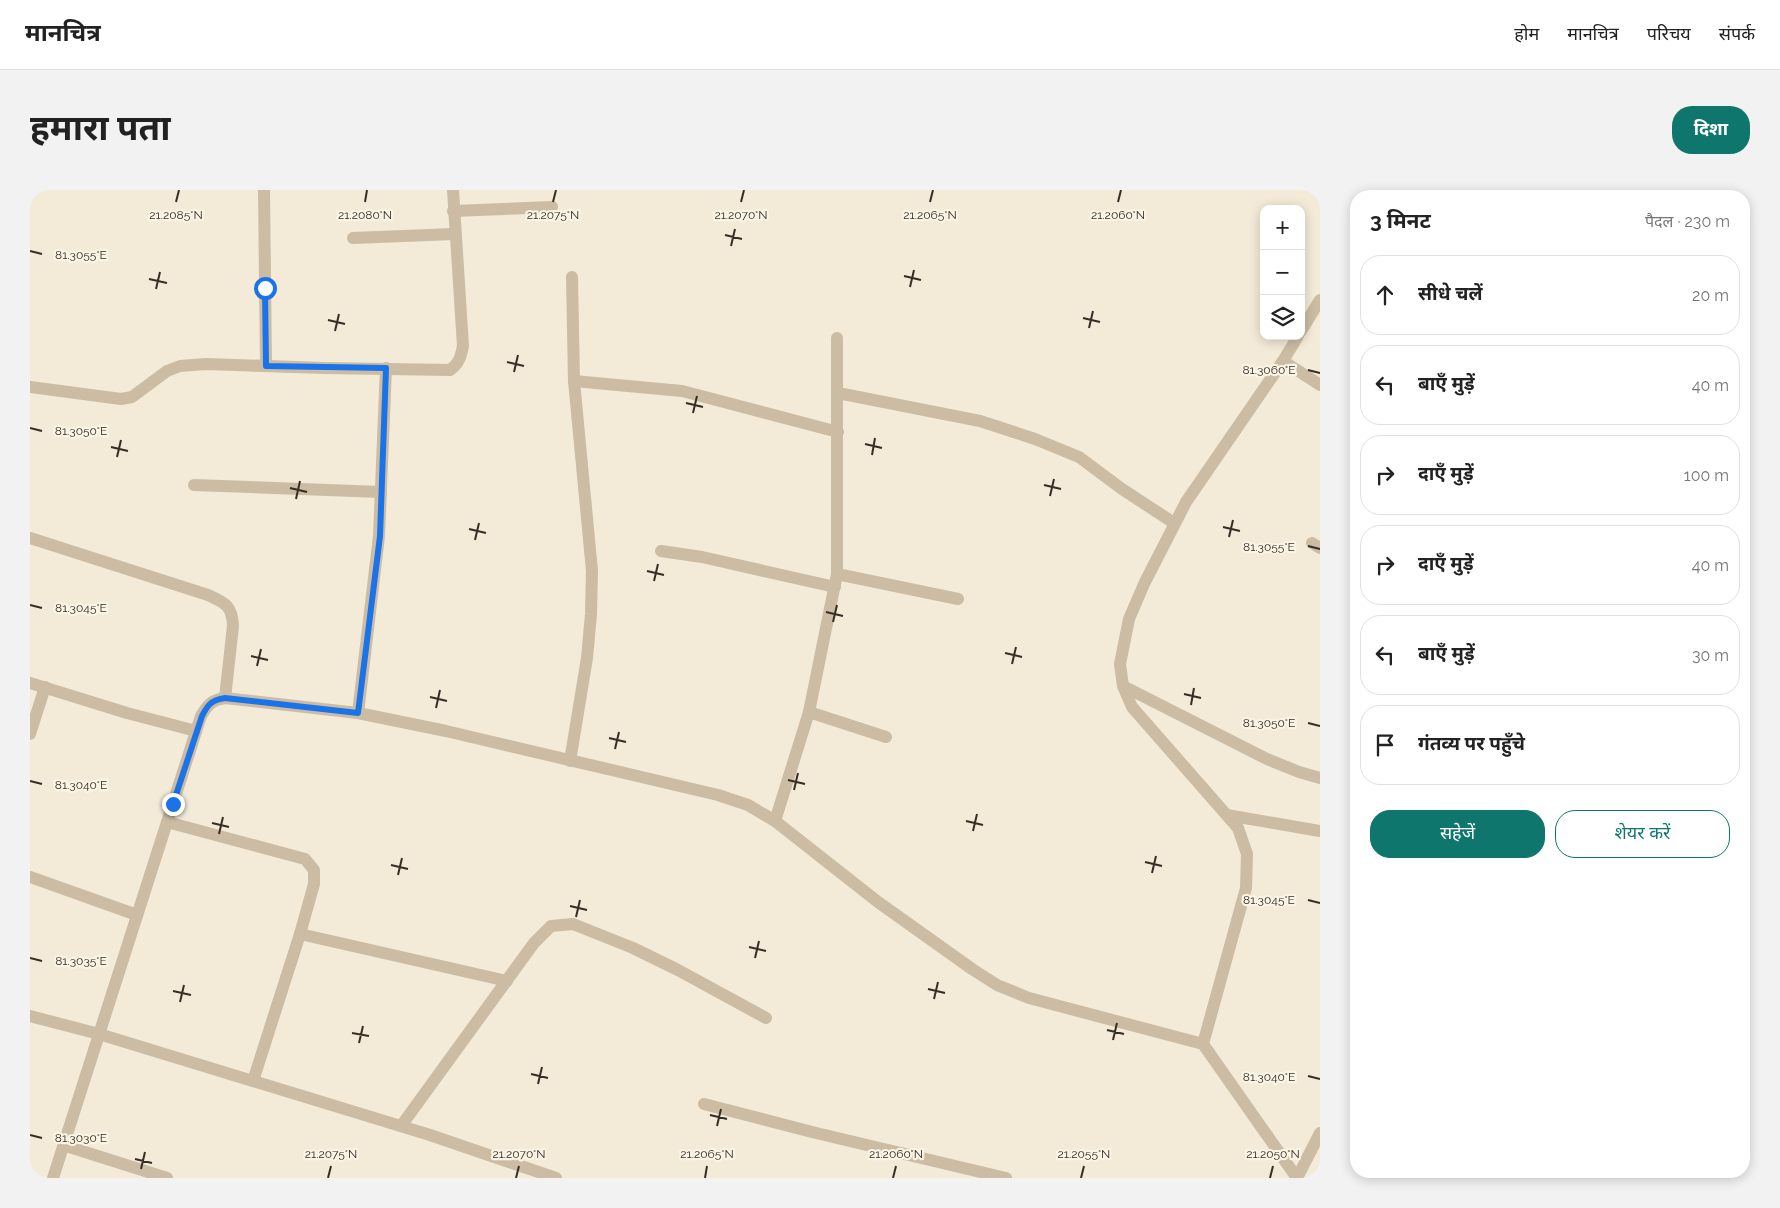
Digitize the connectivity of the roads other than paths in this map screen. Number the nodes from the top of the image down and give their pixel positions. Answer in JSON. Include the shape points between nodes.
{"nodes":[{"id":1,"x":264,"y":190,"type":"edge"},
{"id":2,"x":453,"y":190,"type":"edge"},
{"id":3,"x":552,"y":207,"type":"dead end"},
{"id":4,"x":453,"y":211,"type":"junction"},
{"id":5,"x":454,"y":234,"type":"junction"},
{"id":6,"x":353,"y":238,"type":"dead end"},
{"id":7,"x":572,"y":276,"type":"dead end"},
{"id":8,"x":1320,"y":301,"type":"edge"},
{"id":9,"x":1305,"y":325,"type":"edge"},
{"id":10,"x":837,"y":338,"type":"dead end"},
{"id":11,"x":1296,"y":340,"type":"edge"},
{"id":12,"x":1283,"y":361,"type":"junction"},
{"id":13,"x":266,"y":366,"type":"junction"},
{"id":14,"x":386,"y":368,"type":"junction"},
{"id":15,"x":574,"y":381,"type":"junction"},
{"id":16,"x":1320,"y":386,"type":"edge"},
{"id":17,"x":30,"y":387,"type":"edge"},
{"id":18,"x":838,"y":393,"type":"junction"},
{"id":19,"x":838,"y":432,"type":"junction"},
{"id":20,"x":194,"y":485,"type":"dead end"},
{"id":21,"x":381,"y":492,"type":"junction"},
{"id":22,"x":1174,"y":523,"type":"junction"},
{"id":23,"x":30,"y":538,"type":"edge"},
{"id":24,"x":661,"y":551,"type":"dead end"},
{"id":25,"x":837,"y":574,"type":"junction"},
{"id":26,"x":834,"y":587,"type":"junction"},
{"id":27,"x":958,"y":600,"type":"dead end"},
{"id":28,"x":30,"y":683,"type":"edge"},
{"id":29,"x":1123,"y":686,"type":"junction"},
{"id":30,"x":45,"y":688,"type":"junction"},
{"id":31,"x":225,"y":698,"type":"junction"},
{"id":32,"x":809,"y":712,"type":"junction"},
{"id":33,"x":358,"y":713,"type":"junction"},
{"id":34,"x":196,"y":731,"type":"junction"},
{"id":35,"x":30,"y":734,"type":"edge"},
{"id":36,"x":886,"y":737,"type":"dead end"},
{"id":37,"x":570,"y":761,"type":"junction"},
{"id":38,"x":1320,"y":778,"type":"edge"},
{"id":39,"x":1227,"y":815,"type":"junction"},
{"id":40,"x":775,"y":821,"type":"junction"},
{"id":41,"x":167,"y":822,"type":"junction"},
{"id":42,"x":1320,"y":831,"type":"edge"},
{"id":43,"x":30,"y":877,"type":"edge"},
{"id":44,"x":137,"y":915,"type":"junction"},
{"id":45,"x":300,"y":934,"type":"junction"},
{"id":46,"x":507,"y":981,"type":"junction"},
{"id":47,"x":30,"y":1016,"type":"edge"},
{"id":48,"x":766,"y":1018,"type":"dead end"},
{"id":49,"x":99,"y":1034,"type":"junction"},
{"id":50,"x":1203,"y":1044,"type":"junction"},
{"id":51,"x":253,"y":1081,"type":"junction"},
{"id":52,"x":704,"y":1104,"type":"dead end"},
{"id":53,"x":401,"y":1126,"type":"junction"},
{"id":54,"x":1320,"y":1133,"type":"edge"},
{"id":55,"x":63,"y":1145,"type":"junction"},
{"id":56,"x":53,"y":1178,"type":"edge"},
{"id":57,"x":167,"y":1178,"type":"edge"},
{"id":58,"x":556,"y":1178,"type":"edge"},
{"id":59,"x":1006,"y":1178,"type":"edge"},
{"id":60,"x":1297,"y":1178,"type":"edge"}],
"edges":[{"from":1,"to":13,"type":"street"},
{"from":2,"to":4,"type":"street"},
{"from":3,"to":4,"type":"street"},
{"from":4,"to":5,"type":"street"},
{"from":5,"to":6,"type":"street"},
{"from":5,"to":14,"type":"street","via":[[463,346],[461,357],[450,370]]},
{"from":7,"to":15,"type":"street"},
{"from":8,"to":9,"type":"street"},
{"from":10,"to":18,"type":"street"},
{"from":11,"to":12,"type":"street"},
{"from":12,"to":16,"type":"street"},
{"from":12,"to":22,"type":"street"},
{"from":13,"to":14,"type":"street"},
{"from":13,"to":17,"type":"street","via":[[180,366],[167,371],[132,397],[121,399]]},
{"from":14,"to":21,"type":"street"},
{"from":15,"to":19,"type":"street","via":[[682,391]]},
{"from":15,"to":37,"type":"street","via":[[592,571],[592,614]]},
{"from":18,"to":19,"type":"street"},
{"from":18,"to":22,"type":"street","via":[[980,421],[1035,439],[1079,457]]},
{"from":19,"to":25,"type":"street"},
{"from":20,"to":21,"type":"street"},
{"from":21,"to":33,"type":"street","via":[[380,536]]},
{"from":22,"to":29,"type":"street","via":[[1129,619],[1120,664]]},
{"from":23,"to":31,"type":"street","via":[[224,602],[232,614],[233,626]]},
{"from":24,"to":26,"type":"street"},
{"from":25,"to":26,"type":"street"},
{"from":25,"to":27,"type":"street"},
{"from":26,"to":32,"type":"street"},
{"from":28,"to":30,"type":"street"},
{"from":29,"to":38,"type":"street","via":[[1267,759]]},
{"from":29,"to":39,"type":"street","via":[[1132,707]]},
{"from":30,"to":34,"type":"street"},
{"from":30,"to":35,"type":"street"},
{"from":31,"to":33,"type":"street"},
{"from":31,"to":34,"type":"street","via":[[207,705]]},
{"from":32,"to":36,"type":"street"},
{"from":32,"to":40,"type":"street"},
{"from":33,"to":37,"type":"street"},
{"from":34,"to":41,"type":"street"},
{"from":37,"to":40,"type":"street","via":[[718,795],[748,805]]},
{"from":39,"to":42,"type":"street"},
{"from":39,"to":50,"type":"street","via":[[1238,828],[1247,854],[1246,888]]},
{"from":40,"to":50,"type":"street","via":[[878,902],[997,985],[1029,998]]},
{"from":41,"to":44,"type":"street"},
{"from":41,"to":45,"type":"street","via":[[305,859],[314,870],[314,884]]},
{"from":43,"to":44,"type":"street"},
{"from":44,"to":49,"type":"street"},
{"from":45,"to":46,"type":"street"},
{"from":45,"to":51,"type":"street"},
{"from":46,"to":48,"type":"street","via":[[534,943],[551,926],[573,924],[633,948]]},
{"from":46,"to":53,"type":"street"},
{"from":47,"to":49,"type":"street"},
{"from":49,"to":51,"type":"street"},
{"from":49,"to":55,"type":"street"},
{"from":50,"to":60,"type":"street"},
{"from":51,"to":53,"type":"street"},
{"from":52,"to":59,"type":"street"},
{"from":53,"to":58,"type":"street"},
{"from":54,"to":60,"type":"street"},
{"from":55,"to":56,"type":"street"},
{"from":55,"to":57,"type":"street"}]}
